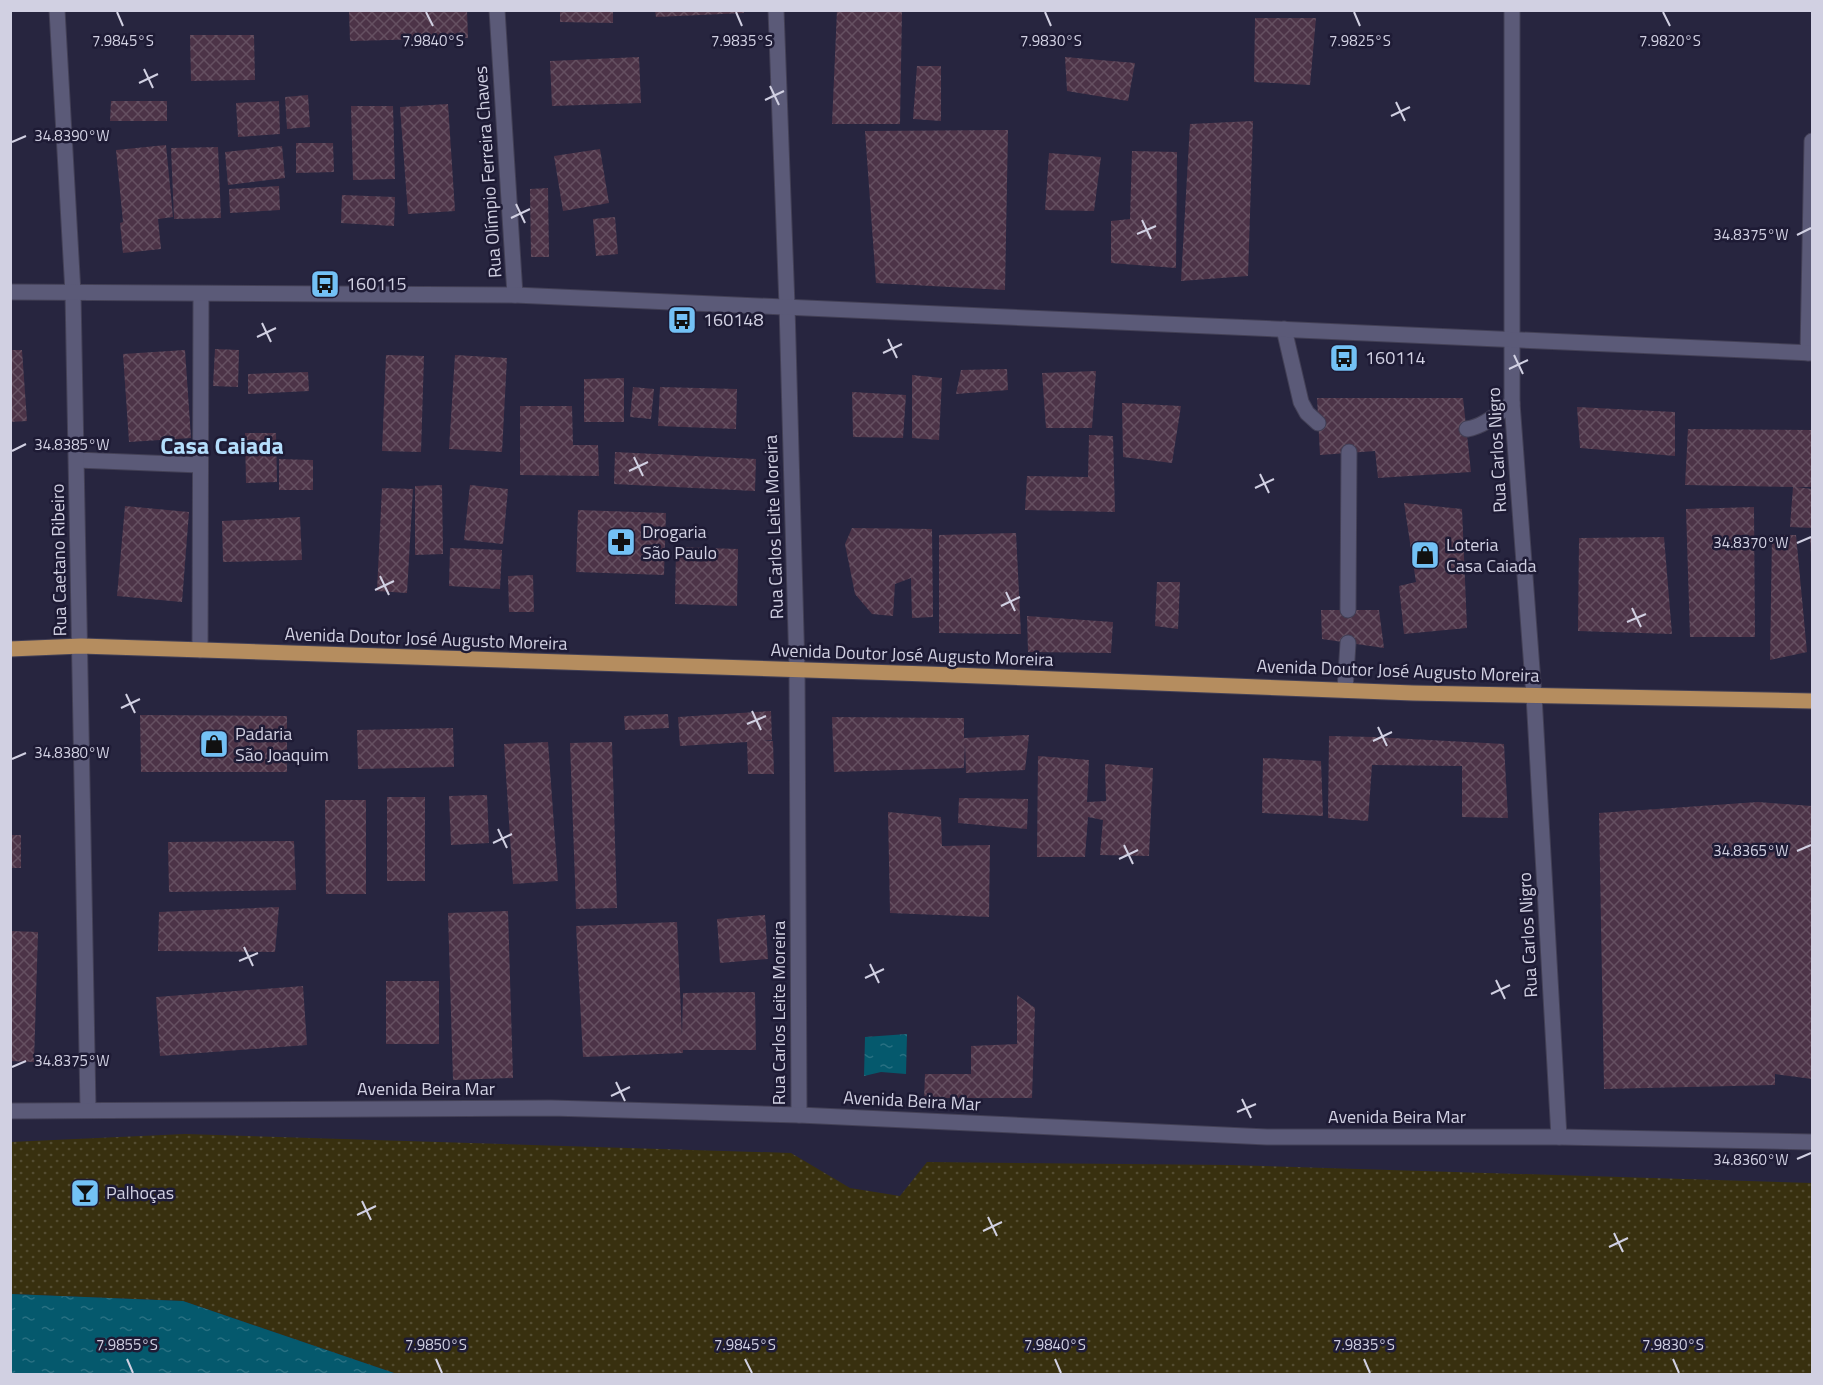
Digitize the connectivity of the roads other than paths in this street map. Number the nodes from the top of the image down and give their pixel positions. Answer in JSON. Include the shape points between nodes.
{"nodes":[{"id":1,"x":57,"y":10,"type":"edge"},
{"id":2,"x":497,"y":10,"type":"edge"},
{"id":3,"x":776,"y":10,"type":"edge"},
{"id":4,"x":1512,"y":10,"type":"edge"},
{"id":5,"x":1812,"y":141,"type":"edge"},
{"id":6,"x":10,"y":292,"type":"edge"},
{"id":7,"x":73,"y":293,"type":"junction"},
{"id":8,"x":201,"y":294,"type":"junction"},
{"id":9,"x":515,"y":295,"type":"junction"},
{"id":10,"x":787,"y":306,"type":"junction"},
{"id":11,"x":1284,"y":329,"type":"junction"},
{"id":12,"x":1513,"y":339,"type":"junction"},
{"id":13,"x":1810,"y":353,"type":"edge"},
{"id":14,"x":1512,"y":403,"type":"junction"},
{"id":15,"x":1317,"y":423,"type":"dead end"},
{"id":16,"x":1467,"y":429,"type":"dead end"},
{"id":17,"x":1349,"y":452,"type":"dead end"},
{"id":18,"x":77,"y":460,"type":"junction"},
{"id":19,"x":200,"y":465,"type":"junction"},
{"id":20,"x":1348,"y":610,"type":"dead end"},
{"id":21,"x":1348,"y":643,"type":"dead end"},
{"id":22,"x":81,"y":646,"type":"junction"},
{"id":23,"x":10,"y":649,"type":"edge"},
{"id":24,"x":200,"y":650,"type":"junction"},
{"id":25,"x":797,"y":670,"type":"junction"},
{"id":26,"x":1345,"y":690,"type":"junction"},
{"id":27,"x":1534,"y":696,"type":"junction"},
{"id":28,"x":1812,"y":701,"type":"edge"},
{"id":29,"x":88,"y":1109,"type":"junction"},
{"id":30,"x":10,"y":1111,"type":"edge"},
{"id":31,"x":799,"y":1115,"type":"junction"},
{"id":32,"x":1559,"y":1137,"type":"junction"},
{"id":33,"x":1812,"y":1142,"type":"edge"}],
"edges":[{"from":1,"to":7,"type":"street","name":"Rua Caetano Ribeiro"},
{"from":2,"to":9,"type":"street","name":"Rua Olímpio Ferreira Chaves"},
{"from":3,"to":10,"type":"street","name":"Rua Carlos Leite Moreira"},
{"from":4,"to":12,"type":"street","name":"Rua Carlos Nigro"},
{"from":5,"to":13,"type":"street"},
{"from":6,"to":7,"type":"street"},
{"from":7,"to":8,"type":"street"},
{"from":7,"to":18,"type":"street","name":"Rua Caetano Ribeiro"},
{"from":8,"to":9,"type":"street"},
{"from":8,"to":19,"type":"street"},
{"from":9,"to":10,"type":"street"},
{"from":10,"to":11,"type":"street"},
{"from":10,"to":25,"type":"street","name":"Rua Carlos Leite Moreira"},
{"from":11,"to":12,"type":"street"},
{"from":11,"to":15,"type":"street","via":[[1301,402]]},
{"from":12,"to":13,"type":"street"},
{"from":12,"to":14,"type":"street","name":"Rua Carlos Nigro"},
{"from":14,"to":16,"type":"street","via":[[1484,423]]},
{"from":14,"to":27,"type":"street","name":"Rua Carlos Nigro"},
{"from":17,"to":20,"type":"street"},
{"from":18,"to":19,"type":"street"},
{"from":18,"to":22,"type":"street","name":"Rua Caetano Ribeiro"},
{"from":19,"to":24,"type":"street"},
{"from":21,"to":26,"type":"street"},
{"from":22,"to":23,"type":"main road","name":"Avenida Doutor José Augusto Moreira"},
{"from":22,"to":24,"type":"main road","name":"Avenida Doutor José Augusto Moreira"},
{"from":22,"to":29,"type":"street","name":"Rua Caetano Ribeiro"},
{"from":24,"to":25,"type":"main road","name":"Avenida Doutor José Augusto Moreira"},
{"from":25,"to":26,"type":"main road","name":"Avenida Doutor José Augusto Moreira"},
{"from":25,"to":31,"type":"street","name":"Rua Carlos Leite Moreira"},
{"from":26,"to":27,"type":"main road","name":"Avenida Doutor José Augusto Moreira"},
{"from":27,"to":28,"type":"main road","name":"Avenida Doutor José Augusto Moreira"},
{"from":27,"to":32,"type":"street","name":"Rua Carlos Nigro"},
{"from":29,"to":30,"type":"street","name":"Avenida Beira Mar"},
{"from":29,"to":31,"type":"street","name":"Avenida Beira Mar","via":[[551,1108]]},
{"from":31,"to":32,"type":"street","name":"Avenida Beira Mar","via":[[1267,1137]]},
{"from":32,"to":33,"type":"street","name":"Avenida Beira Mar"}]}
